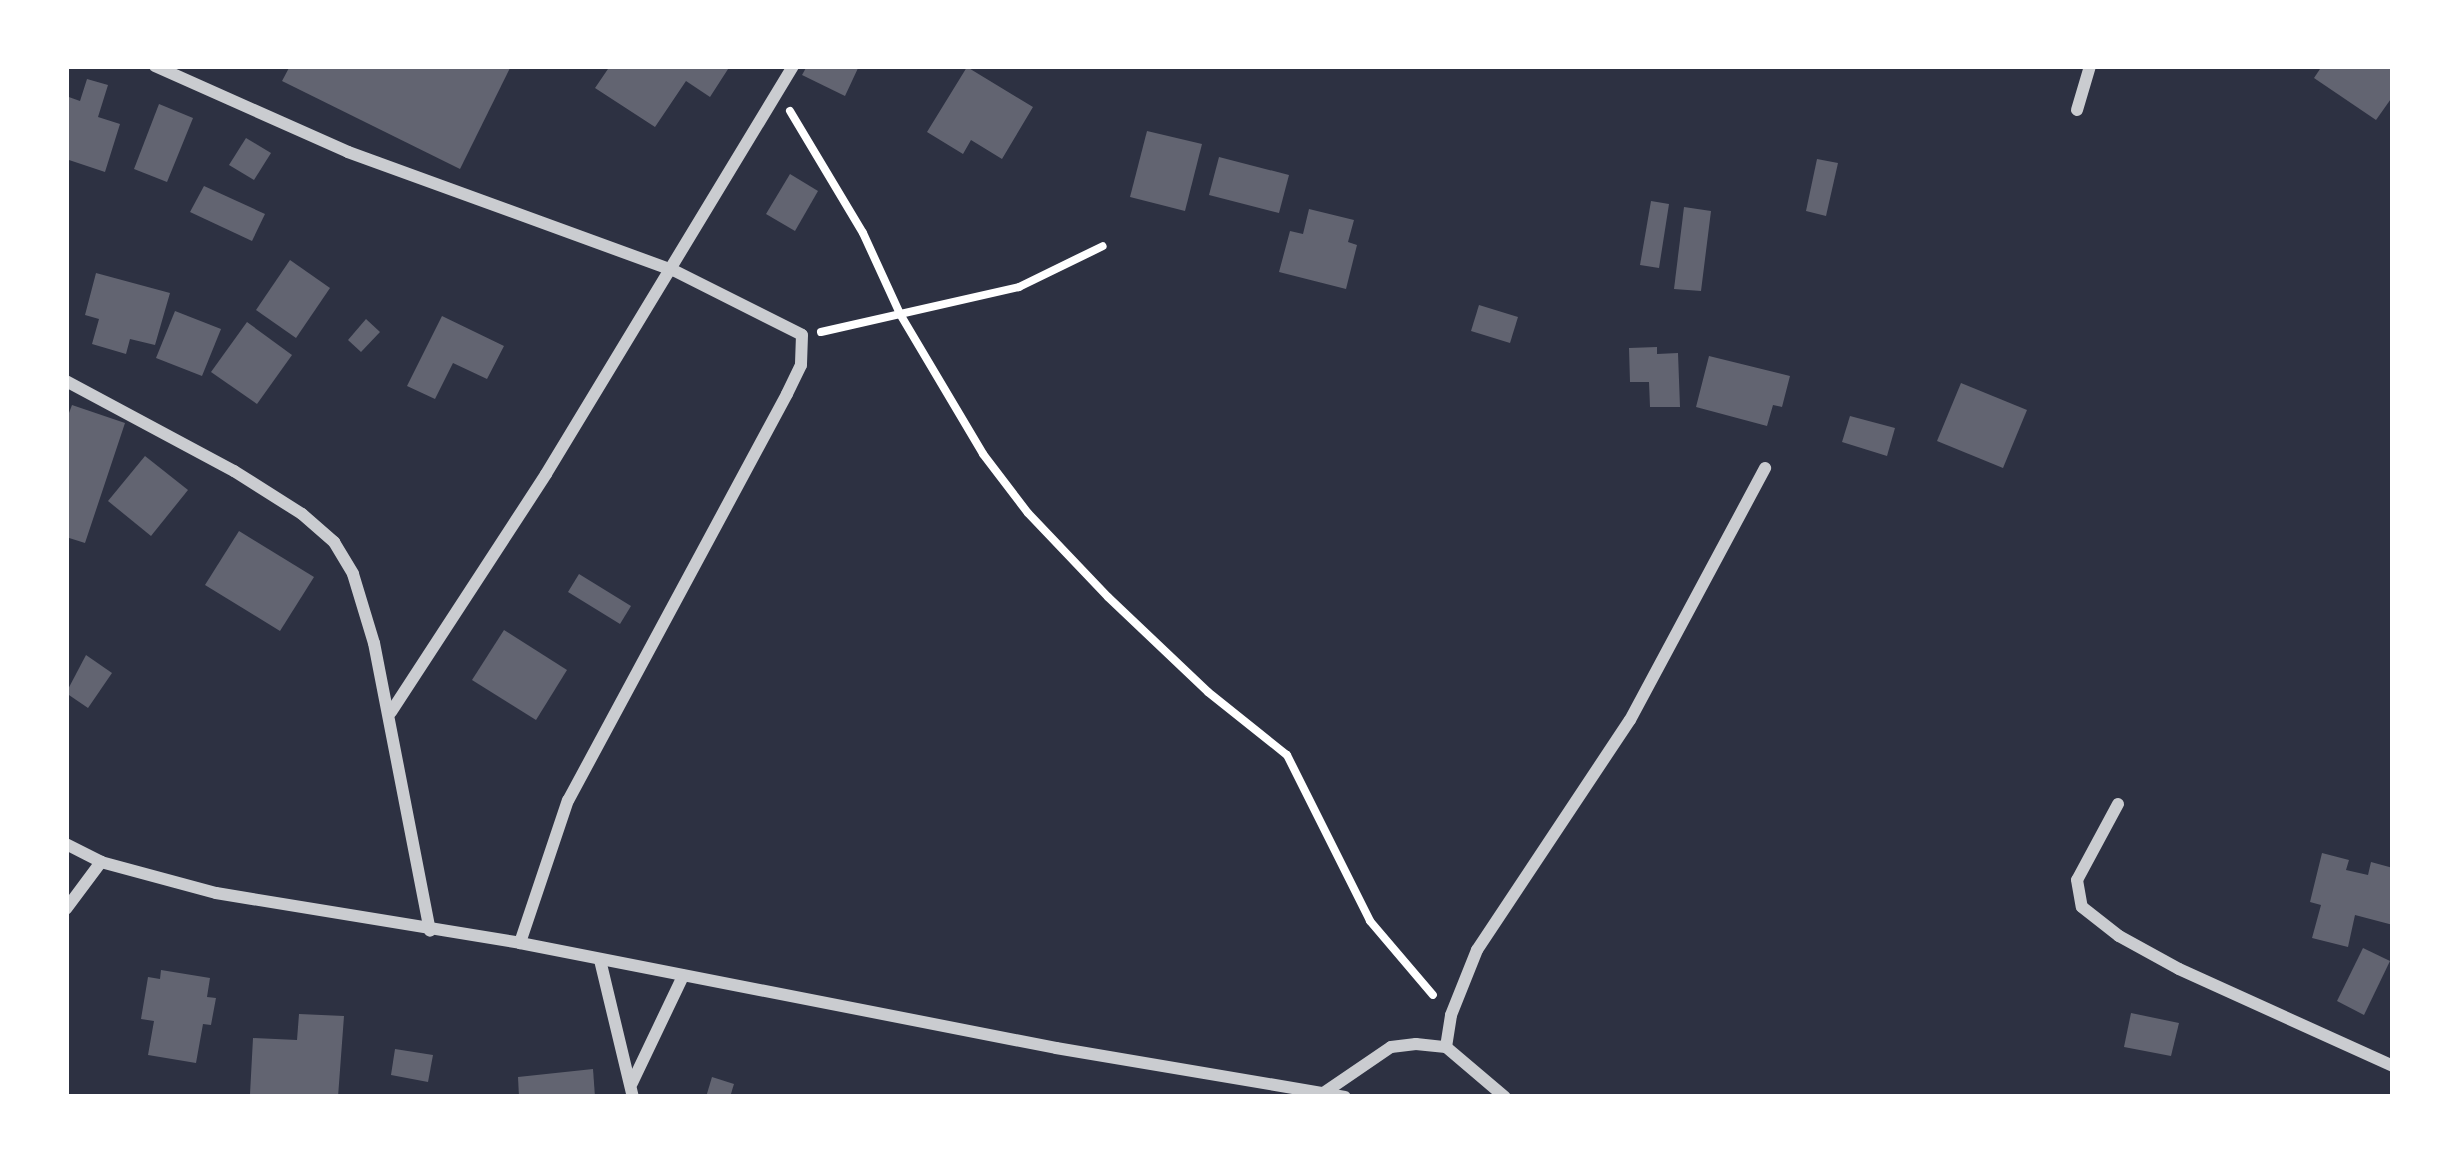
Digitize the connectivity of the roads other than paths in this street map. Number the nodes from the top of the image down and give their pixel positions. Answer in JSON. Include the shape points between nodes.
{"nodes":[{"id":1,"x":155,"y":66,"type":"edge"},
{"id":2,"x":793,"y":66,"type":"edge"},
{"id":3,"x":2090,"y":66,"type":"edge"},
{"id":4,"x":2078,"y":110,"type":"dead end"},
{"id":5,"x":673,"y":270,"type":"junction"},
{"id":6,"x":66,"y":381,"type":"edge"},
{"id":7,"x":1765,"y":468,"type":"dead end"},
{"id":8,"x":391,"y":712,"type":"junction"},
{"id":9,"x":2118,"y":804,"type":"dead end"},
{"id":10,"x":66,"y":844,"type":"edge"},
{"id":11,"x":101,"y":862,"type":"junction"},
{"id":12,"x":66,"y":909,"type":"edge"},
{"id":13,"x":430,"y":931,"type":"junction"},
{"id":14,"x":520,"y":943,"type":"junction"},
{"id":15,"x":600,"y":960,"type":"junction"},
{"id":16,"x":683,"y":976,"type":"junction"},
{"id":17,"x":1447,"y":1047,"type":"junction"},
{"id":18,"x":2393,"y":1066,"type":"edge"},
{"id":19,"x":1288,"y":1090,"type":"edge"},
{"id":20,"x":632,"y":1091,"type":"edge"},
{"id":21,"x":1324,"y":1092,"type":"junction"},
{"id":22,"x":1345,"y":1097,"type":"edge"},
{"id":23,"x":1505,"y":1097,"type":"edge"}],
"edges":[{"from":1,"to":5,"type":"street","via":[[348,152]]},
{"from":2,"to":5,"type":"street"},
{"from":3,"to":4,"type":"street"},
{"from":5,"to":8,"type":"street"},
{"from":5,"to":14,"type":"street","via":[[802,335],[801,365],[568,800]]},
{"from":6,"to":8,"type":"street","via":[[235,471],[334,542],[353,574]]},
{"from":7,"to":17,"type":"street","via":[[1630,720],[1477,950]]},
{"from":8,"to":13,"type":"street"},
{"from":9,"to":18,"type":"street","via":[[2077,880],[2082,907],[2179,969]]},
{"from":10,"to":11,"type":"street"},
{"from":11,"to":12,"type":"street"},
{"from":11,"to":13,"type":"street","via":[[216,893]]},
{"from":13,"to":14,"type":"street"},
{"from":14,"to":15,"type":"street"},
{"from":15,"to":16,"type":"street"},
{"from":15,"to":20,"type":"street"},
{"from":16,"to":19,"type":"street"},
{"from":16,"to":20,"type":"street"},
{"from":17,"to":21,"type":"street","via":[[1391,1047]]},
{"from":17,"to":23,"type":"street"},
{"from":19,"to":21,"type":"street"},
{"from":21,"to":22,"type":"street"}]}
